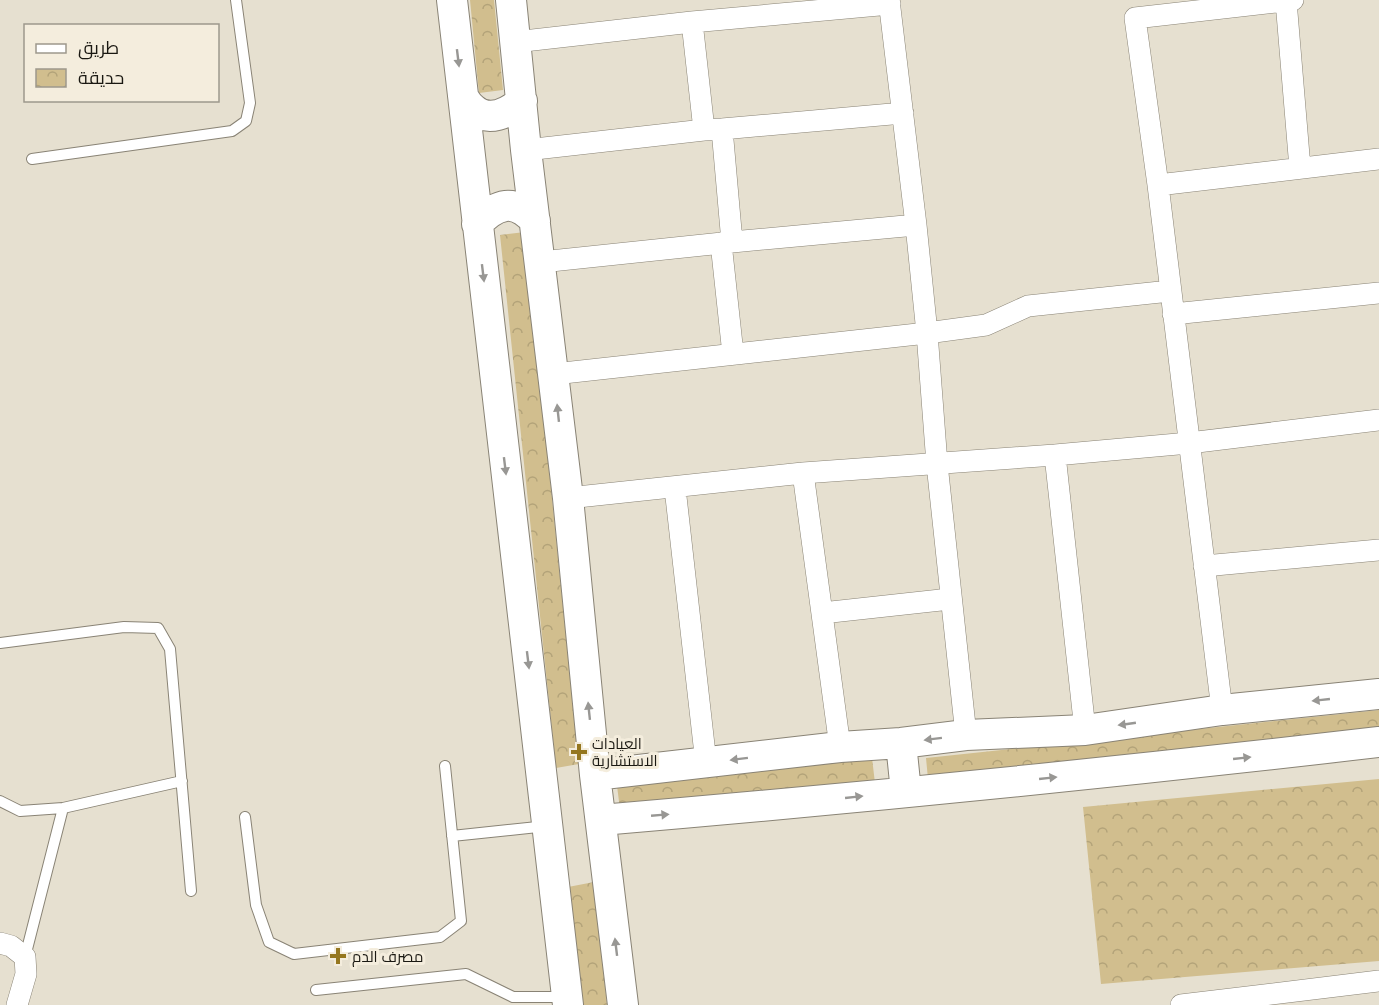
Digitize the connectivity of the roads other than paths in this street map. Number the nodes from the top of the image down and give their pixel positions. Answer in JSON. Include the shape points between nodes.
{"nodes":[{"id":1,"x":236,"y":0,"type":"edge"},
{"id":2,"x":452,"y":0,"type":"edge"},
{"id":3,"x":511,"y":0,"type":"edge"},
{"id":4,"x":1293,"y":0,"type":"edge"},
{"id":5,"x":1286,"y":1,"type":"edge"},
{"id":6,"x":890,"y":2,"type":"edge"},
{"id":7,"x":1173,"y":7,"type":"edge"},
{"id":8,"x":692,"y":22,"type":"junction"},
{"id":9,"x":515,"y":42,"type":"junction"},
{"id":10,"x":462,"y":96,"type":"junction"},
{"id":11,"x":522,"y":101,"type":"junction"},
{"id":12,"x":903,"y":112,"type":"junction"},
{"id":13,"x":713,"y":129,"type":"junction"},
{"id":14,"x":526,"y":150,"type":"junction"},
{"id":15,"x":32,"y":159,"type":"dead end"},
{"id":16,"x":1379,"y":159,"type":"edge"},
{"id":17,"x":1300,"y":168,"type":"junction"},
{"id":18,"x":1158,"y":185,"type":"junction"},
{"id":19,"x":535,"y":221,"type":"junction"},
{"id":20,"x":477,"y":224,"type":"junction"},
{"id":21,"x":916,"y":225,"type":"junction"},
{"id":22,"x":727,"y":242,"type":"junction"},
{"id":23,"x":541,"y":262,"type":"junction"},
{"id":24,"x":1170,"y":291,"type":"junction"},
{"id":25,"x":1379,"y":293,"type":"edge"},
{"id":26,"x":1173,"y":314,"type":"junction"},
{"id":27,"x":927,"y":333,"type":"junction"},
{"id":28,"x":733,"y":354,"type":"junction"},
{"id":29,"x":554,"y":374,"type":"junction"},
{"id":30,"x":1379,"y":420,"type":"edge"},
{"id":31,"x":1189,"y":443,"type":"junction"},
{"id":32,"x":1055,"y":455,"type":"junction"},
{"id":33,"x":937,"y":464,"type":"junction"},
{"id":34,"x":803,"y":473,"type":"junction"},
{"id":35,"x":675,"y":488,"type":"junction"},
{"id":36,"x":568,"y":498,"type":"junction"},
{"id":37,"x":1379,"y":550,"type":"edge"},
{"id":38,"x":1204,"y":566,"type":"junction"},
{"id":39,"x":950,"y":599,"type":"junction"},
{"id":40,"x":822,"y":614,"type":"junction"},
{"id":41,"x":0,"y":643,"type":"edge"},
{"id":42,"x":1379,"y":694,"type":"edge"},
{"id":43,"x":1222,"y":710,"type":"junction"},
{"id":44,"x":1085,"y":730,"type":"junction"},
{"id":45,"x":966,"y":735,"type":"junction"},
{"id":46,"x":901,"y":742,"type":"junction"},
{"id":47,"x":1379,"y":742,"type":"edge"},
{"id":48,"x":840,"y":747,"type":"junction"},
{"id":49,"x":706,"y":763,"type":"junction"},
{"id":50,"x":445,"y":766,"type":"dead end"},
{"id":51,"x":595,"y":775,"type":"junction"},
{"id":52,"x":182,"y":781,"type":"junction"},
{"id":53,"x":906,"y":792,"type":"junction"},
{"id":54,"x":0,"y":801,"type":"edge"},
{"id":55,"x":63,"y":808,"type":"junction"},
{"id":56,"x":245,"y":817,"type":"dead end"},
{"id":57,"x":601,"y":820,"type":"junction"},
{"id":58,"x":547,"y":826,"type":"junction"},
{"id":59,"x":452,"y":836,"type":"junction"},
{"id":60,"x":191,"y":891,"type":"dead end"},
{"id":61,"x":0,"y":943,"type":"edge"},
{"id":62,"x":25,"y":957,"type":"junction"},
{"id":63,"x":1379,"y":981,"type":"edge"},
{"id":64,"x":316,"y":990,"type":"dead end"},
{"id":65,"x":1272,"y":999,"type":"edge"},
{"id":66,"x":567,"y":1001,"type":"edge"},
{"id":67,"x":17,"y":1005,"type":"edge"},
{"id":68,"x":623,"y":1005,"type":"edge"},
{"id":69,"x":1181,"y":1005,"type":"edge"}],
"edges":[{"from":1,"to":15,"type":"lane","via":[[250,103],[246,121],[232,131]]},
{"from":2,"to":10,"type":"main road","one_way":true},
{"from":3,"to":9,"type":"main road"},
{"from":4,"to":5,"type":"street"},
{"from":5,"to":7,"type":"street"},
{"from":5,"to":17,"type":"street"},
{"from":6,"to":8,"type":"street"},
{"from":6,"to":12,"type":"street"},
{"from":7,"to":18,"type":"street","via":[[1135,18]]},
{"from":8,"to":9,"type":"street"},
{"from":8,"to":13,"type":"street"},
{"from":9,"to":11,"type":"main road"},
{"from":10,"to":11,"type":"main road","via":[[471,108],[491,116],[507,112]]},
{"from":10,"to":20,"type":"main road"},
{"from":11,"to":14,"type":"main road"},
{"from":12,"to":13,"type":"street"},
{"from":12,"to":21,"type":"street"},
{"from":13,"to":14,"type":"street"},
{"from":13,"to":22,"type":"street"},
{"from":14,"to":19,"type":"main road"},
{"from":16,"to":17,"type":"street"},
{"from":17,"to":18,"type":"street"},
{"from":18,"to":24,"type":"street"},
{"from":19,"to":20,"type":"main road","via":[[521,208],[507,206],[491,211]]},
{"from":19,"to":23,"type":"main road"},
{"from":20,"to":58,"type":"main road","one_way":true},
{"from":21,"to":22,"type":"street"},
{"from":21,"to":27,"type":"street"},
{"from":22,"to":23,"type":"street"},
{"from":22,"to":28,"type":"street"},
{"from":23,"to":29,"type":"main road"},
{"from":24,"to":26,"type":"street"},
{"from":24,"to":27,"type":"street","via":[[1028,306],[986,325]]},
{"from":25,"to":26,"type":"street"},
{"from":26,"to":31,"type":"street"},
{"from":27,"to":28,"type":"street"},
{"from":27,"to":33,"type":"street"},
{"from":28,"to":29,"type":"street"},
{"from":36,"to":29,"type":"main road","one_way":true},
{"from":30,"to":31,"type":"street"},
{"from":31,"to":32,"type":"street"},
{"from":31,"to":38,"type":"street"},
{"from":32,"to":33,"type":"street"},
{"from":32,"to":44,"type":"street"},
{"from":33,"to":34,"type":"street"},
{"from":33,"to":39,"type":"street"},
{"from":34,"to":35,"type":"street"},
{"from":34,"to":40,"type":"street"},
{"from":35,"to":36,"type":"street"},
{"from":35,"to":49,"type":"street"},
{"from":51,"to":36,"type":"main road","one_way":true},
{"from":37,"to":38,"type":"street"},
{"from":38,"to":43,"type":"street"},
{"from":39,"to":40,"type":"street"},
{"from":39,"to":45,"type":"street"},
{"from":40,"to":48,"type":"street"},
{"from":41,"to":52,"type":"lane","via":[[124,627],[158,628],[170,649]]},
{"from":42,"to":43,"type":"main road","one_way":true},
{"from":43,"to":44,"type":"main road","one_way":true},
{"from":44,"to":45,"type":"main road"},
{"from":45,"to":46,"type":"main road","one_way":true},
{"from":46,"to":48,"type":"main road"},
{"from":46,"to":53,"type":"main road"},
{"from":53,"to":47,"type":"main road","one_way":true},
{"from":48,"to":49,"type":"main road","one_way":true},
{"from":49,"to":51,"type":"main road"},
{"from":50,"to":59,"type":"lane"},
{"from":51,"to":57,"type":"main road"},
{"from":52,"to":55,"type":"lane"},
{"from":52,"to":60,"type":"lane"},
{"from":57,"to":53,"type":"main road","one_way":true},
{"from":54,"to":55,"type":"lane","via":[[20,811]]},
{"from":55,"to":62,"type":"lane"},
{"from":56,"to":59,"type":"lane","via":[[256,905],[269,942],[294,954],[440,937],[461,921]]},
{"from":68,"to":57,"type":"main road","one_way":true},
{"from":58,"to":59,"type":"lane"},
{"from":58,"to":66,"type":"main road"},
{"from":61,"to":62,"type":"street","via":[[12,946]]},
{"from":62,"to":67,"type":"street","via":[[26,974]]},
{"from":63,"to":65,"type":"street"},
{"from":64,"to":66,"type":"lane","via":[[466,974],[513,997]]},
{"from":65,"to":69,"type":"street"}]}
